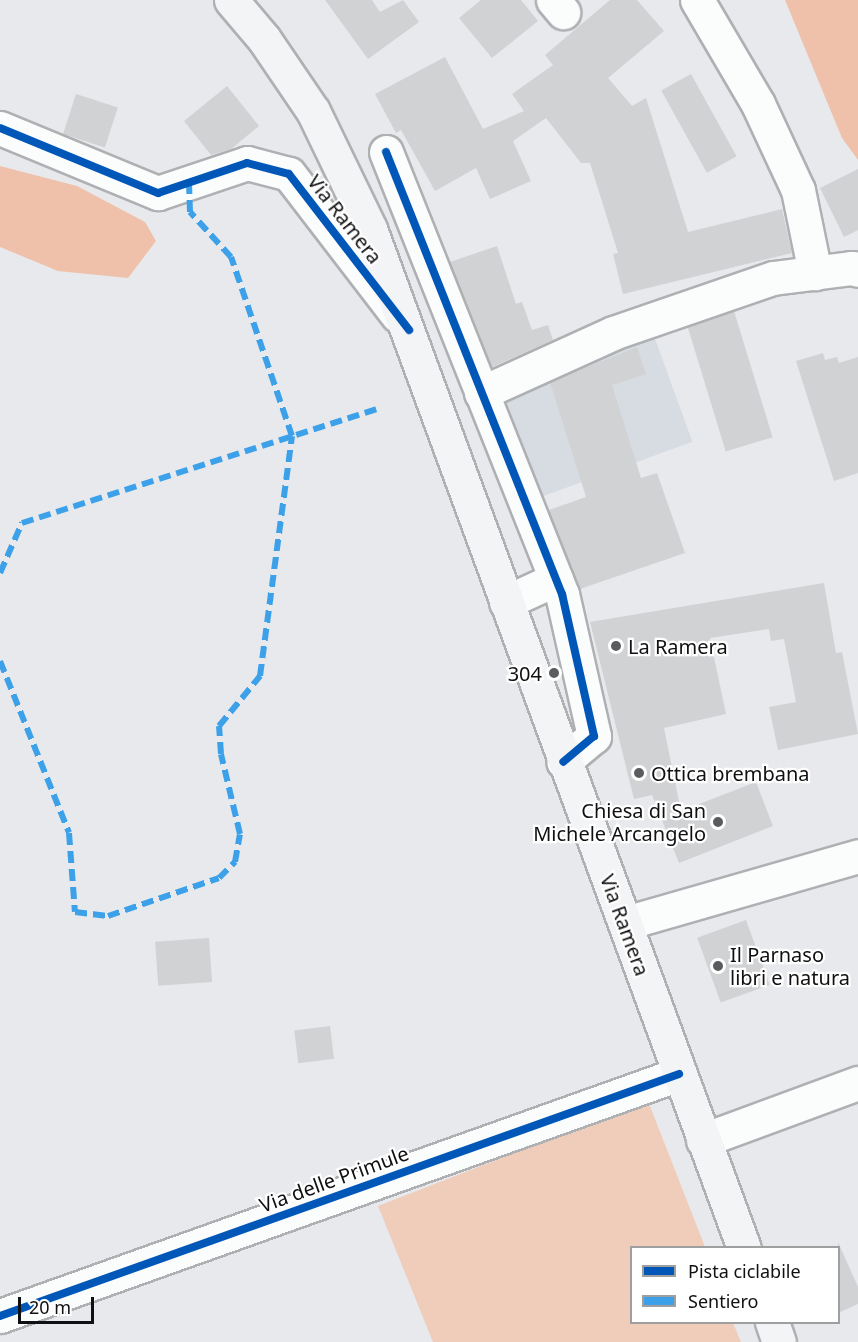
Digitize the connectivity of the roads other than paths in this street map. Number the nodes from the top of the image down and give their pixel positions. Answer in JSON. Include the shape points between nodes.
{"nodes":[{"id":1,"x":231,"y":0,"type":"edge"},
{"id":2,"x":697,"y":0,"type":"edge"},
{"id":3,"x":0,"y":128,"type":"edge"},
{"id":4,"x":386,"y":152,"type":"dead end"},
{"id":5,"x":858,"y":270,"type":"edge"},
{"id":6,"x":815,"y":273,"type":"junction"},
{"id":7,"x":409,"y":330,"type":"junction"},
{"id":8,"x":481,"y":393,"type":"junction"},
{"id":9,"x":559,"y":587,"type":"junction"},
{"id":10,"x":506,"y":602,"type":"junction"},
{"id":11,"x":563,"y":762,"type":"junction"},
{"id":12,"x":858,"y":856,"type":"edge"},
{"id":13,"x":625,"y":923,"type":"junction"},
{"id":14,"x":679,"y":1074,"type":"junction"},
{"id":15,"x":858,"y":1083,"type":"edge"},
{"id":16,"x":703,"y":1140,"type":"junction"},
{"id":17,"x":743,"y":1246,"type":"edge"},
{"id":18,"x":0,"y":1316,"type":"edge"},
{"id":19,"x":772,"y":1324,"type":"edge"},
{"id":20,"x":779,"y":1342,"type":"edge"}],
"edges":[{"from":1,"to":7,"type":"main road","name":"Via Ramera","via":[[264,39],[313,111],[370,229]]},
{"from":2,"to":6,"type":"street","via":[[758,104],[798,190]]},
{"from":3,"to":7,"type":"street","name":"Via Ramera","via":[[158,193],[247,162],[289,174]]},
{"from":4,"to":8,"type":"street"},
{"from":5,"to":6,"type":"street"},
{"from":6,"to":8,"type":"street","via":[[773,278],[613,333]]},
{"from":7,"to":10,"type":"main road","name":"Via Ramera"},
{"from":8,"to":9,"type":"street"},
{"from":9,"to":10,"type":"street"},
{"from":9,"to":11,"type":"street","via":[[594,736]]},
{"from":10,"to":11,"type":"main road","name":"Via Ramera"},
{"from":11,"to":13,"type":"main road","name":"Via Ramera"},
{"from":12,"to":13,"type":"street"},
{"from":13,"to":14,"type":"main road","name":"Via Ramera"},
{"from":14,"to":16,"type":"main road","name":"Via Ramera"},
{"from":14,"to":18,"type":"street","name":"Via delle Primule"},
{"from":15,"to":16,"type":"street"},
{"from":16,"to":17,"type":"main road","name":"Via Ramera"},
{"from":19,"to":20,"type":"main road"}]}
